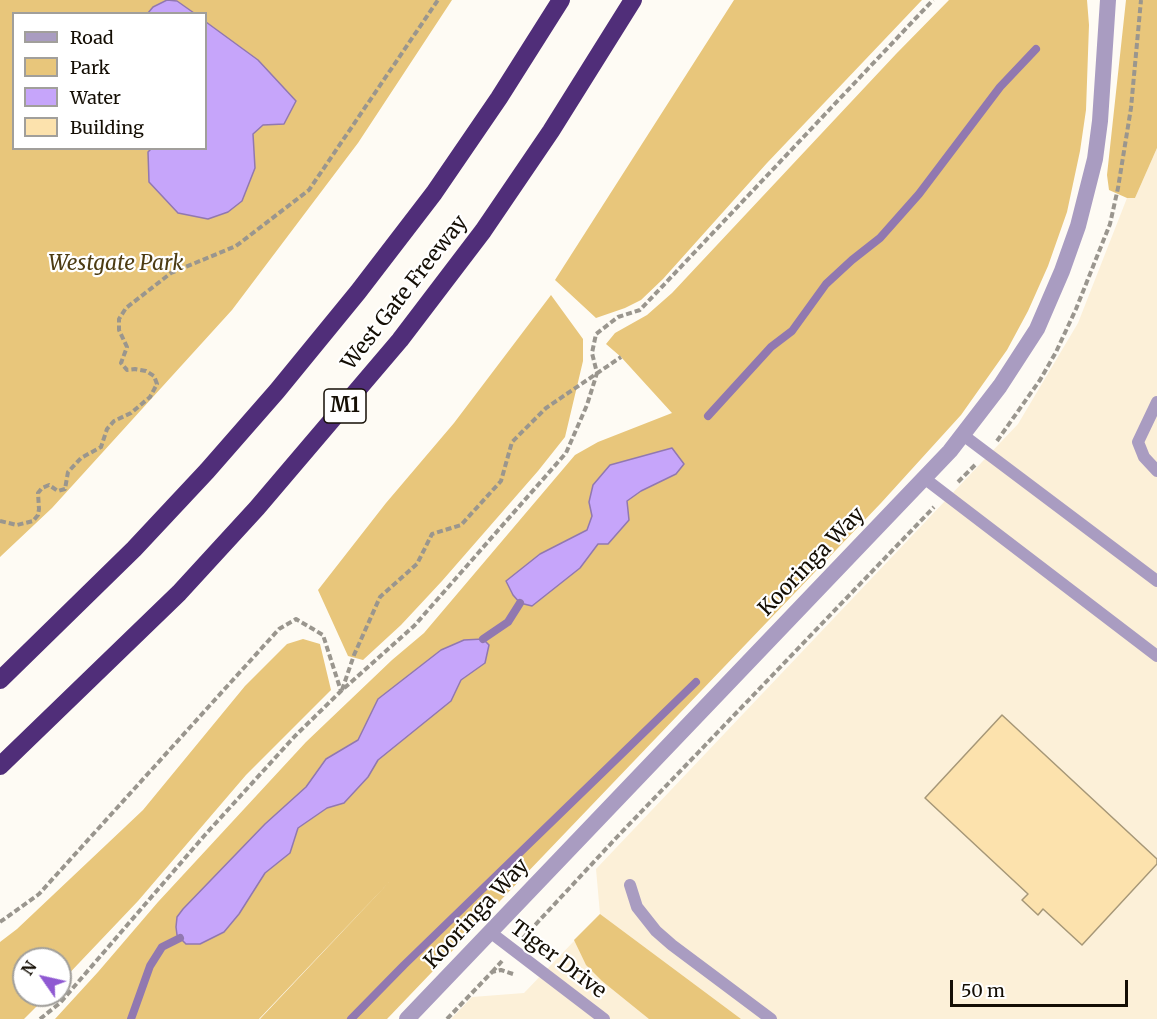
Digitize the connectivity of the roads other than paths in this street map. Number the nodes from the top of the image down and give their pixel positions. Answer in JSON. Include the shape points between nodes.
{"nodes":[{"id":1,"x":561,"y":0,"type":"edge"},
{"id":2,"x":633,"y":0,"type":"edge"},
{"id":3,"x":1098,"y":0,"type":"edge"},
{"id":4,"x":1108,"y":0,"type":"edge"},
{"id":5,"x":1104,"y":55,"type":"junction"},
{"id":6,"x":1156,"y":407,"type":"edge"},
{"id":7,"x":963,"y":435,"type":"junction"},
{"id":8,"x":1157,"y":471,"type":"edge"},
{"id":9,"x":924,"y":478,"type":"junction"},
{"id":10,"x":1157,"y":582,"type":"edge"},
{"id":11,"x":1157,"y":656,"type":"edge"},
{"id":12,"x":0,"y":680,"type":"edge"},
{"id":13,"x":0,"y":766,"type":"edge"},
{"id":14,"x":630,"y":885,"type":"dead end"},
{"id":15,"x":490,"y":932,"type":"junction"},
{"id":16,"x":407,"y":1019,"type":"edge"},
{"id":17,"x":603,"y":1019,"type":"edge"},
{"id":18,"x":771,"y":1019,"type":"edge"}],
"edges":[{"from":1,"to":12,"type":"highway","name":"West Gate Freeway","via":[[434,193],[277,391],[134,549]]},
{"from":2,"to":13,"type":"highway","name":"West Gate Freeway","number":"M1","via":[[483,231],[400,340],[179,593]]},
{"from":3,"to":5,"type":"street","name":"Kooringa Way"},
{"from":4,"to":5,"type":"street","name":"Kooringa Way"},
{"from":5,"to":7,"type":"street","name":"Kooringa Way","via":[[1095,159],[1062,271],[1037,329]]},
{"from":6,"to":8,"type":"lane","via":[[1138,442],[1144,457]]},
{"from":7,"to":9,"type":"street","name":"Kooringa Way"},
{"from":7,"to":10,"type":"lane"},
{"from":9,"to":11,"type":"lane"},
{"from":9,"to":15,"type":"street","name":"Kooringa Way"},
{"from":14,"to":18,"type":"lane","via":[[637,907],[656,931]]},
{"from":15,"to":16,"type":"street","name":"Kooringa Way"},
{"from":15,"to":17,"type":"lane","name":"Tiger Drive"}]}
